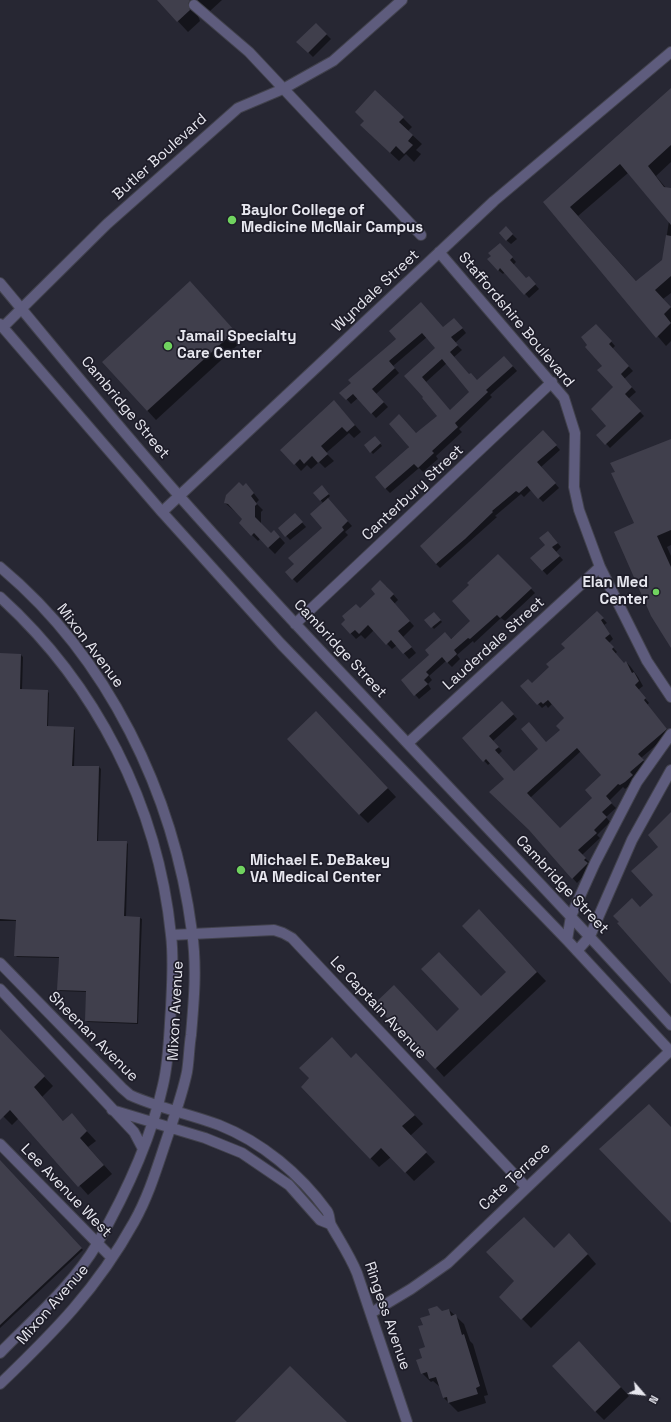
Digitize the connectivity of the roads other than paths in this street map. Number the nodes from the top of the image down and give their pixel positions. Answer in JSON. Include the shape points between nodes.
{"nodes":[{"id":1,"x":402,"y":0,"type":"edge"},
{"id":2,"x":194,"y":5,"type":"dead end"},
{"id":3,"x":671,"y":52,"type":"edge"},
{"id":4,"x":283,"y":89,"type":"junction"},
{"id":5,"x":421,"y":235,"type":"dead end"},
{"id":6,"x":439,"y":252,"type":"junction"},
{"id":7,"x":0,"y":283,"type":"edge"},
{"id":8,"x":21,"y":308,"type":"junction"},
{"id":9,"x":1,"y":326,"type":"edge"},
{"id":10,"x":552,"y":382,"type":"junction"},
{"id":11,"x":180,"y":497,"type":"junction"},
{"id":12,"x":162,"y":512,"type":"junction"},
{"id":13,"x":0,"y":567,"type":"edge"},
{"id":14,"x":600,"y":567,"type":"junction"},
{"id":15,"x":0,"y":597,"type":"edge"},
{"id":16,"x":295,"y":624,"type":"junction"},
{"id":17,"x":671,"y":697,"type":"edge"},
{"id":18,"x":671,"y":734,"type":"edge"},
{"id":19,"x":408,"y":743,"type":"junction"},
{"id":20,"x":671,"y":770,"type":"edge"},
{"id":21,"x":571,"y":916,"type":"junction"},
{"id":22,"x":192,"y":933,"type":"junction"},
{"id":23,"x":171,"y":935,"type":"junction"},
{"id":24,"x":590,"y":936,"type":"junction"},
{"id":25,"x":567,"y":940,"type":"junction"},
{"id":26,"x":577,"y":951,"type":"junction"},
{"id":27,"x":0,"y":963,"type":"edge"},
{"id":28,"x":18,"y":982,"type":"junction"},
{"id":29,"x":2,"y":991,"type":"edge"},
{"id":30,"x":671,"y":1025,"type":"edge"},
{"id":31,"x":671,"y":1051,"type":"edge"},
{"id":32,"x":159,"y":1105,"type":"junction"},
{"id":33,"x":112,"y":1110,"type":"junction"},
{"id":34,"x":176,"y":1111,"type":"junction"},
{"id":35,"x":153,"y":1123,"type":"junction"},
{"id":36,"x":170,"y":1128,"type":"junction"},
{"id":37,"x":0,"y":1144,"type":"edge"},
{"id":38,"x":142,"y":1149,"type":"junction"},
{"id":39,"x":526,"y":1187,"type":"junction"},
{"id":40,"x":330,"y":1224,"type":"junction"},
{"id":41,"x":96,"y":1244,"type":"junction"},
{"id":42,"x":112,"y":1258,"type":"junction"},
{"id":43,"x":371,"y":1313,"type":"junction"},
{"id":44,"x":0,"y":1353,"type":"edge"},
{"id":45,"x":0,"y":1384,"type":"edge"},
{"id":46,"x":406,"y":1422,"type":"edge"}],
"edges":[{"from":1,"to":4,"type":"street","name":"Butler Boulevard","via":[[333,61]]},
{"from":2,"to":4,"type":"street","via":[[249,52]]},
{"from":3,"to":6,"type":"street","name":"Wyndale Street","via":[[494,201]]},
{"from":4,"to":5,"type":"street"},
{"from":4,"to":8,"type":"street","name":"Butler Boulevard","via":[[238,108],[107,224]]},
{"from":6,"to":10,"type":"street","name":"Staffordshire Boulevard"},
{"from":6,"to":11,"type":"street","name":"Wyndale Street"},
{"from":7,"to":8,"type":"street","name":"Cambridge Street"},
{"from":8,"to":9,"type":"street","name":"Butler Boulevard"},
{"from":8,"to":11,"type":"street","name":"Cambridge Street"},
{"from":9,"to":12,"type":"street"},
{"from":10,"to":14,"type":"street","name":"Staffordshire Boulevard","via":[[564,398],[571,415],[575,433],[574,487],[579,510]]},
{"from":10,"to":16,"type":"street","name":"Canterbury Street"},
{"from":11,"to":12,"type":"street","name":"Wyndale Street"},
{"from":11,"to":16,"type":"street","name":"Cambridge Street"},
{"from":12,"to":25,"type":"street","via":[[281,644]]},
{"from":13,"to":22,"type":"street","name":"Mixon Avenue","via":[[52,616],[102,682],[141,752],[164,812],[184,882]]},
{"from":14,"to":17,"type":"street","name":"Staffordshire Boulevard","via":[[648,661]]},
{"from":14,"to":19,"type":"street","name":"Lauderdale Street"},
{"from":15,"to":23,"type":"street","name":"Mixon Avenue","via":[[67,668],[97,712],[123,762],[151,836]]},
{"from":16,"to":19,"type":"street","name":"Cambridge Street"},
{"from":18,"to":21,"type":"street","via":[[637,782]]},
{"from":19,"to":21,"type":"street","name":"Cambridge Street"},
{"from":20,"to":24,"type":"street","via":[[632,840]]},
{"from":21,"to":24,"type":"street","name":"Cambridge Street"},
{"from":21,"to":25,"type":"street"},
{"from":22,"to":23,"type":"street","name":"Le Captain Avenue"},
{"from":22,"to":34,"type":"street","name":"Mixon Avenue","via":[[195,985],[189,1058]]},
{"from":22,"to":39,"type":"street","name":"Le Captain Avenue","via":[[274,930],[292,938]]},
{"from":23,"to":32,"type":"street","name":"Mixon Avenue","via":[[169,1049]]},
{"from":24,"to":26,"type":"street"},
{"from":24,"to":30,"type":"street","name":"Cambridge Street"},
{"from":25,"to":26,"type":"street"},
{"from":26,"to":31,"type":"street"},
{"from":27,"to":28,"type":"street","name":"Sheenan Avenue"},
{"from":28,"to":29,"type":"street"},
{"from":28,"to":32,"type":"street","name":"Sheenan Avenue","via":[[122,1088],[138,1099]]},
{"from":29,"to":33,"type":"street"},
{"from":31,"to":39,"type":"street","name":"Cate Terrace"},
{"from":32,"to":34,"type":"street","name":"Sheenan Avenue"},
{"from":32,"to":35,"type":"street","name":"Mixon Avenue"},
{"from":33,"to":35,"type":"street"},
{"from":33,"to":38,"type":"street","via":[[134,1132]]},
{"from":34,"to":36,"type":"street","name":"Mixon Avenue"},
{"from":34,"to":40,"type":"street","name":"Ringess Avenue","via":[[220,1126],[266,1151],[286,1166],[307,1188],[328,1213]]},
{"from":35,"to":36,"type":"street","name":"Ringess Avenue"},
{"from":35,"to":38,"type":"street","name":"Mixon Avenue"},
{"from":36,"to":40,"type":"street","name":"Ringess Avenue","via":[[227,1146],[248,1156],[289,1185],[320,1220]]},
{"from":36,"to":42,"type":"street","name":"Mixon Avenue","via":[[148,1192]]},
{"from":37,"to":41,"type":"street","name":"Lee Avenue West"},
{"from":38,"to":41,"type":"street","name":"Mixon Avenue","via":[[122,1196]]},
{"from":39,"to":43,"type":"street","name":"Cate Terrace","via":[[448,1263],[411,1290]]},
{"from":40,"to":43,"type":"street","name":"Ringess Avenue","via":[[352,1260]]},
{"from":41,"to":42,"type":"street","name":"Lee Avenue West"},
{"from":41,"to":44,"type":"street","name":"Mixon Avenue","via":[[60,1291]]},
{"from":42,"to":45,"type":"street","name":"Mixon Avenue","via":[[65,1320]]},
{"from":43,"to":46,"type":"street","name":"Ringess Avenue"}]}
